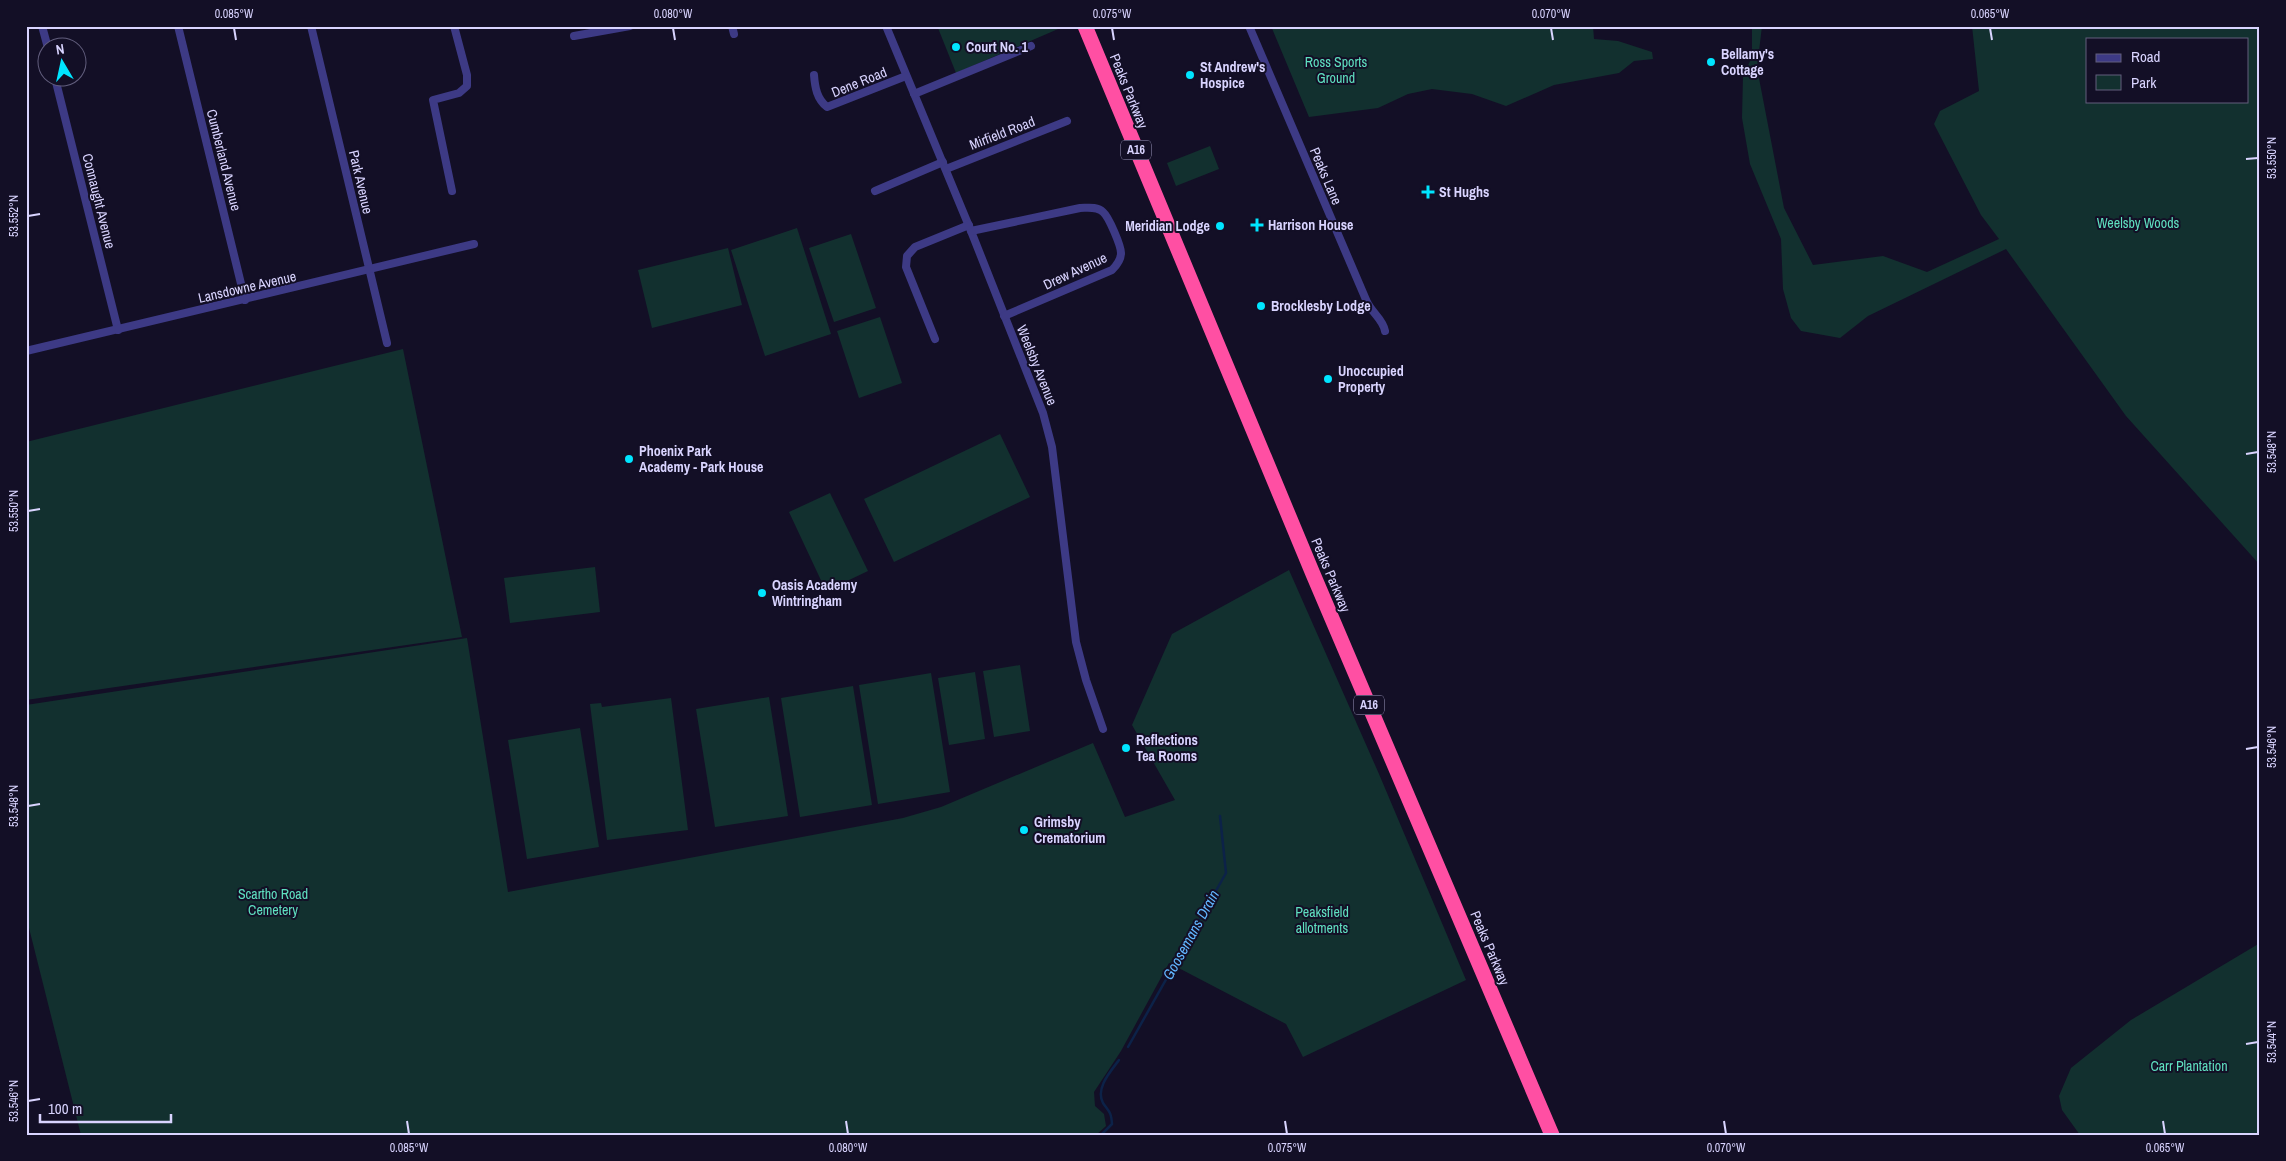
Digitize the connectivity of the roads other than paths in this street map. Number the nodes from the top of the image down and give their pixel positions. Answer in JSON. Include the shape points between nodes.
{"nodes":[{"id":1,"x":178,"y":26,"type":"edge"},
{"id":2,"x":311,"y":26,"type":"edge"},
{"id":3,"x":454,"y":26,"type":"edge"},
{"id":4,"x":630,"y":26,"type":"edge"},
{"id":5,"x":886,"y":26,"type":"edge"},
{"id":6,"x":1085,"y":26,"type":"edge"},
{"id":7,"x":1249,"y":26,"type":"edge"},
{"id":8,"x":574,"y":36,"type":"dead end"},
{"id":9,"x":1031,"y":46,"type":"dead end"},
{"id":10,"x":814,"y":75,"type":"dead end"},
{"id":11,"x":906,"y":76,"type":"junction"},
{"id":12,"x":58,"y":88,"type":"edge"},
{"id":13,"x":914,"y":94,"type":"junction"},
{"id":14,"x":1068,"y":121,"type":"dead end"},
{"id":15,"x":944,"y":166,"type":"junction"},
{"id":16,"x":452,"y":191,"type":"dead end"},
{"id":17,"x":875,"y":191,"type":"dead end"},
{"id":18,"x":970,"y":228,"type":"junction"},
{"id":19,"x":474,"y":244,"type":"dead end"},
{"id":20,"x":369,"y":269,"type":"junction"},
{"id":21,"x":245,"y":300,"type":"junction"},
{"id":22,"x":1004,"y":316,"type":"junction"},
{"id":23,"x":118,"y":330,"type":"junction"},
{"id":24,"x":1385,"y":331,"type":"dead end"},
{"id":25,"x":935,"y":339,"type":"dead end"},
{"id":26,"x":387,"y":344,"type":"dead end"},
{"id":27,"x":26,"y":351,"type":"edge"},
{"id":28,"x":1103,"y":730,"type":"dead end"},
{"id":29,"x":1552,"y":1135,"type":"edge"}],
"edges":[{"from":1,"to":21,"type":"street","name":"Cumberland Avenue"},
{"from":2,"to":20,"type":"street","name":"Park Avenue"},
{"from":3,"to":16,"type":"street","via":[[467,86],[433,100]]},
{"from":4,"to":8,"type":"street"},
{"from":5,"to":11,"type":"street","name":"Weelsby Avenue"},
{"from":6,"to":29,"type":"highway","name":"Peaks Parkway","number":"A16","via":[[1312,574]]},
{"from":7,"to":24,"type":"street","name":"Peaks Lane","via":[[1366,302],[1383,322]]},
{"from":9,"to":13,"type":"street"},
{"from":10,"to":11,"type":"street","name":"Dene Road","via":[[815,90],[827,107]]},
{"from":11,"to":13,"type":"street","name":"Weelsby Avenue"},
{"from":12,"to":23,"type":"street","name":"Connaught Avenue"},
{"from":13,"to":15,"type":"street","name":"Weelsby Avenue"},
{"from":14,"to":15,"type":"street","name":"Mirfield Road"},
{"from":15,"to":17,"type":"street","name":"Mirfield Road"},
{"from":15,"to":18,"type":"street","name":"Weelsby Avenue"},
{"from":18,"to":22,"type":"street","name":"Weelsby Avenue"},
{"from":18,"to":22,"type":"street","name":"Drew Avenue","via":[[1088,207],[1103,212],[1121,249],[1120,261],[1112,270]]},
{"from":18,"to":25,"type":"street","name":"Drew Avenue","via":[[915,247],[907,256],[906,266]]},
{"from":19,"to":20,"type":"street","name":"Lansdowne Avenue"},
{"from":20,"to":21,"type":"street","name":"Lansdowne Avenue"},
{"from":20,"to":26,"type":"street","name":"Park Avenue"},
{"from":21,"to":23,"type":"street","name":"Lansdowne Avenue"},
{"from":22,"to":28,"type":"street","name":"Weelsby Avenue","via":[[1043,413],[1052,447],[1076,642]]},
{"from":23,"to":27,"type":"street","name":"Lansdowne Avenue"}]}
